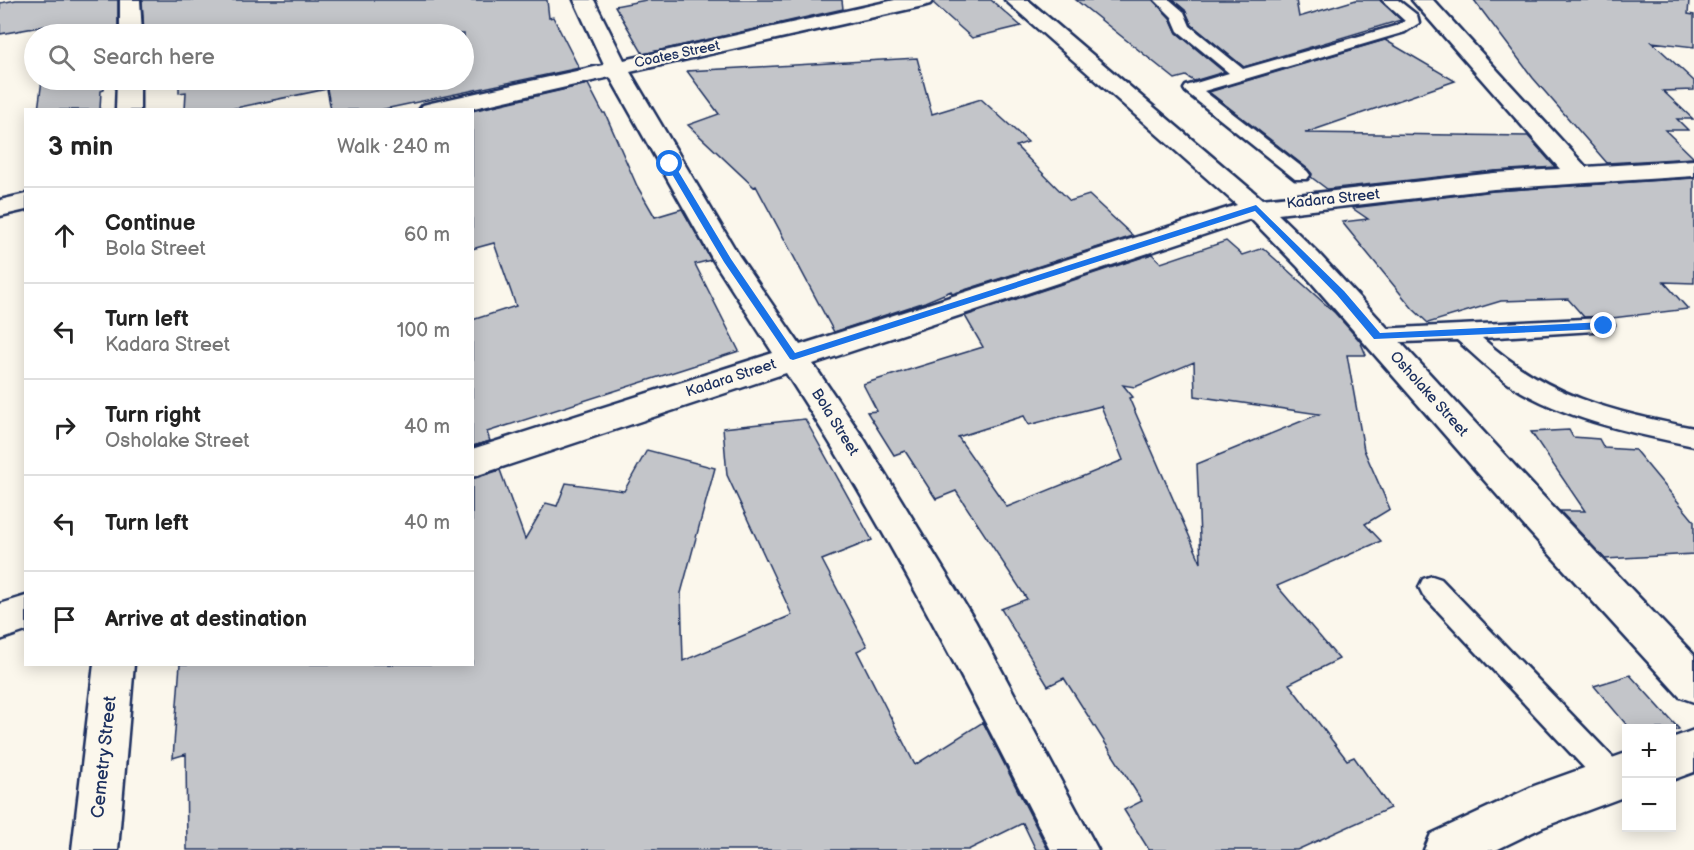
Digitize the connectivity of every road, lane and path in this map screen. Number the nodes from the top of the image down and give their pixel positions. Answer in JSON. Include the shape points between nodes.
{"nodes":[{"id":1,"x":130,"y":0,"type":"edge"},
{"id":2,"x":584,"y":0,"type":"edge"},
{"id":3,"x":923,"y":0,"type":"edge"},
{"id":4,"x":1015,"y":0,"type":"edge"},
{"id":5,"x":1162,"y":0,"type":"edge"},
{"id":6,"x":1389,"y":0,"type":"edge"},
{"id":7,"x":1422,"y":1,"type":"edge"},
{"id":8,"x":131,"y":24,"type":"edge"},
{"id":9,"x":616,"y":67,"type":"junction"},
{"id":10,"x":1240,"y":75,"type":"junction"},
{"id":11,"x":129,"y":90,"type":"edge"},
{"id":12,"x":128,"y":108,"type":"edge"},
{"id":13,"x":440,"y":108,"type":"edge"},
{"id":14,"x":1694,"y":168,"type":"edge"},
{"id":15,"x":1301,"y":175,"type":"dead end"},
{"id":16,"x":1580,"y":176,"type":"junction"},
{"id":17,"x":24,"y":202,"type":"edge"},
{"id":18,"x":0,"y":208,"type":"edge"},
{"id":19,"x":1256,"y":208,"type":"junction"},
{"id":20,"x":1604,"y":326,"type":"dead end"},
{"id":21,"x":1463,"y":333,"type":"junction"},
{"id":22,"x":1377,"y":336,"type":"junction"},
{"id":23,"x":793,"y":357,"type":"junction"},
{"id":24,"x":1694,"y":437,"type":"edge"},
{"id":25,"x":474,"y":462,"type":"edge"},
{"id":26,"x":1432,"y":587,"type":"dead end"},
{"id":27,"x":24,"y":614,"type":"edge"},
{"id":28,"x":0,"y":622,"type":"edge"},
{"id":29,"x":114,"y":666,"type":"edge"},
{"id":30,"x":1694,"y":683,"type":"edge"},
{"id":31,"x":1694,"y":752,"type":"edge"},
{"id":32,"x":1676,"y":757,"type":"edge"},
{"id":33,"x":1621,"y":778,"type":"edge"},
{"id":34,"x":95,"y":850,"type":"edge"},
{"id":35,"x":1075,"y":850,"type":"edge"},
{"id":36,"x":1447,"y":850,"type":"edge"}],
"edges":[{"from":1,"to":8,"type":"street"},
{"from":2,"to":9,"type":"street","name":"Bola Street"},
{"from":3,"to":9,"type":"street","name":"Coates Street"},
{"from":4,"to":19,"type":"street","name":"Osholake Street"},
{"from":5,"to":10,"type":"lane","via":[[1179,15],[1183,28]]},
{"from":6,"to":10,"type":"lane","via":[[1412,18],[1412,23]]},
{"from":7,"to":16,"type":"street"},
{"from":9,"to":13,"type":"street","name":"Coates Street"},
{"from":9,"to":23,"type":"street","name":"Bola Street","via":[[727,260]]},
{"from":10,"to":15,"type":"lane","via":[[1192,88]]},
{"from":11,"to":12,"type":"street"},
{"from":14,"to":16,"type":"street","name":"Kadara Street"},
{"from":16,"to":19,"type":"street","name":"Kadara Street","via":[[1494,181]]},
{"from":17,"to":18,"type":"street"},
{"from":19,"to":22,"type":"street","name":"Osholake Street","via":[[1341,293]]},
{"from":19,"to":23,"type":"street","name":"Kadara Street"},
{"from":20,"to":21,"type":"lane"},
{"from":21,"to":22,"type":"lane"},
{"from":21,"to":24,"type":"lane","via":[[1513,376],[1554,398],[1648,428]]},
{"from":22,"to":30,"type":"street","name":"Osholake Street"},
{"from":23,"to":25,"type":"street","name":"Kadara Street"},
{"from":23,"to":35,"type":"street","name":"Bola Street","via":[[852,448],[961,634]]},
{"from":26,"to":33,"type":"lane"},
{"from":27,"to":28,"type":"street"},
{"from":29,"to":34,"type":"street","name":"Cemetry Street"},
{"from":31,"to":32,"type":"street"},
{"from":33,"to":36,"type":"street","via":[[1534,808]]}]}
